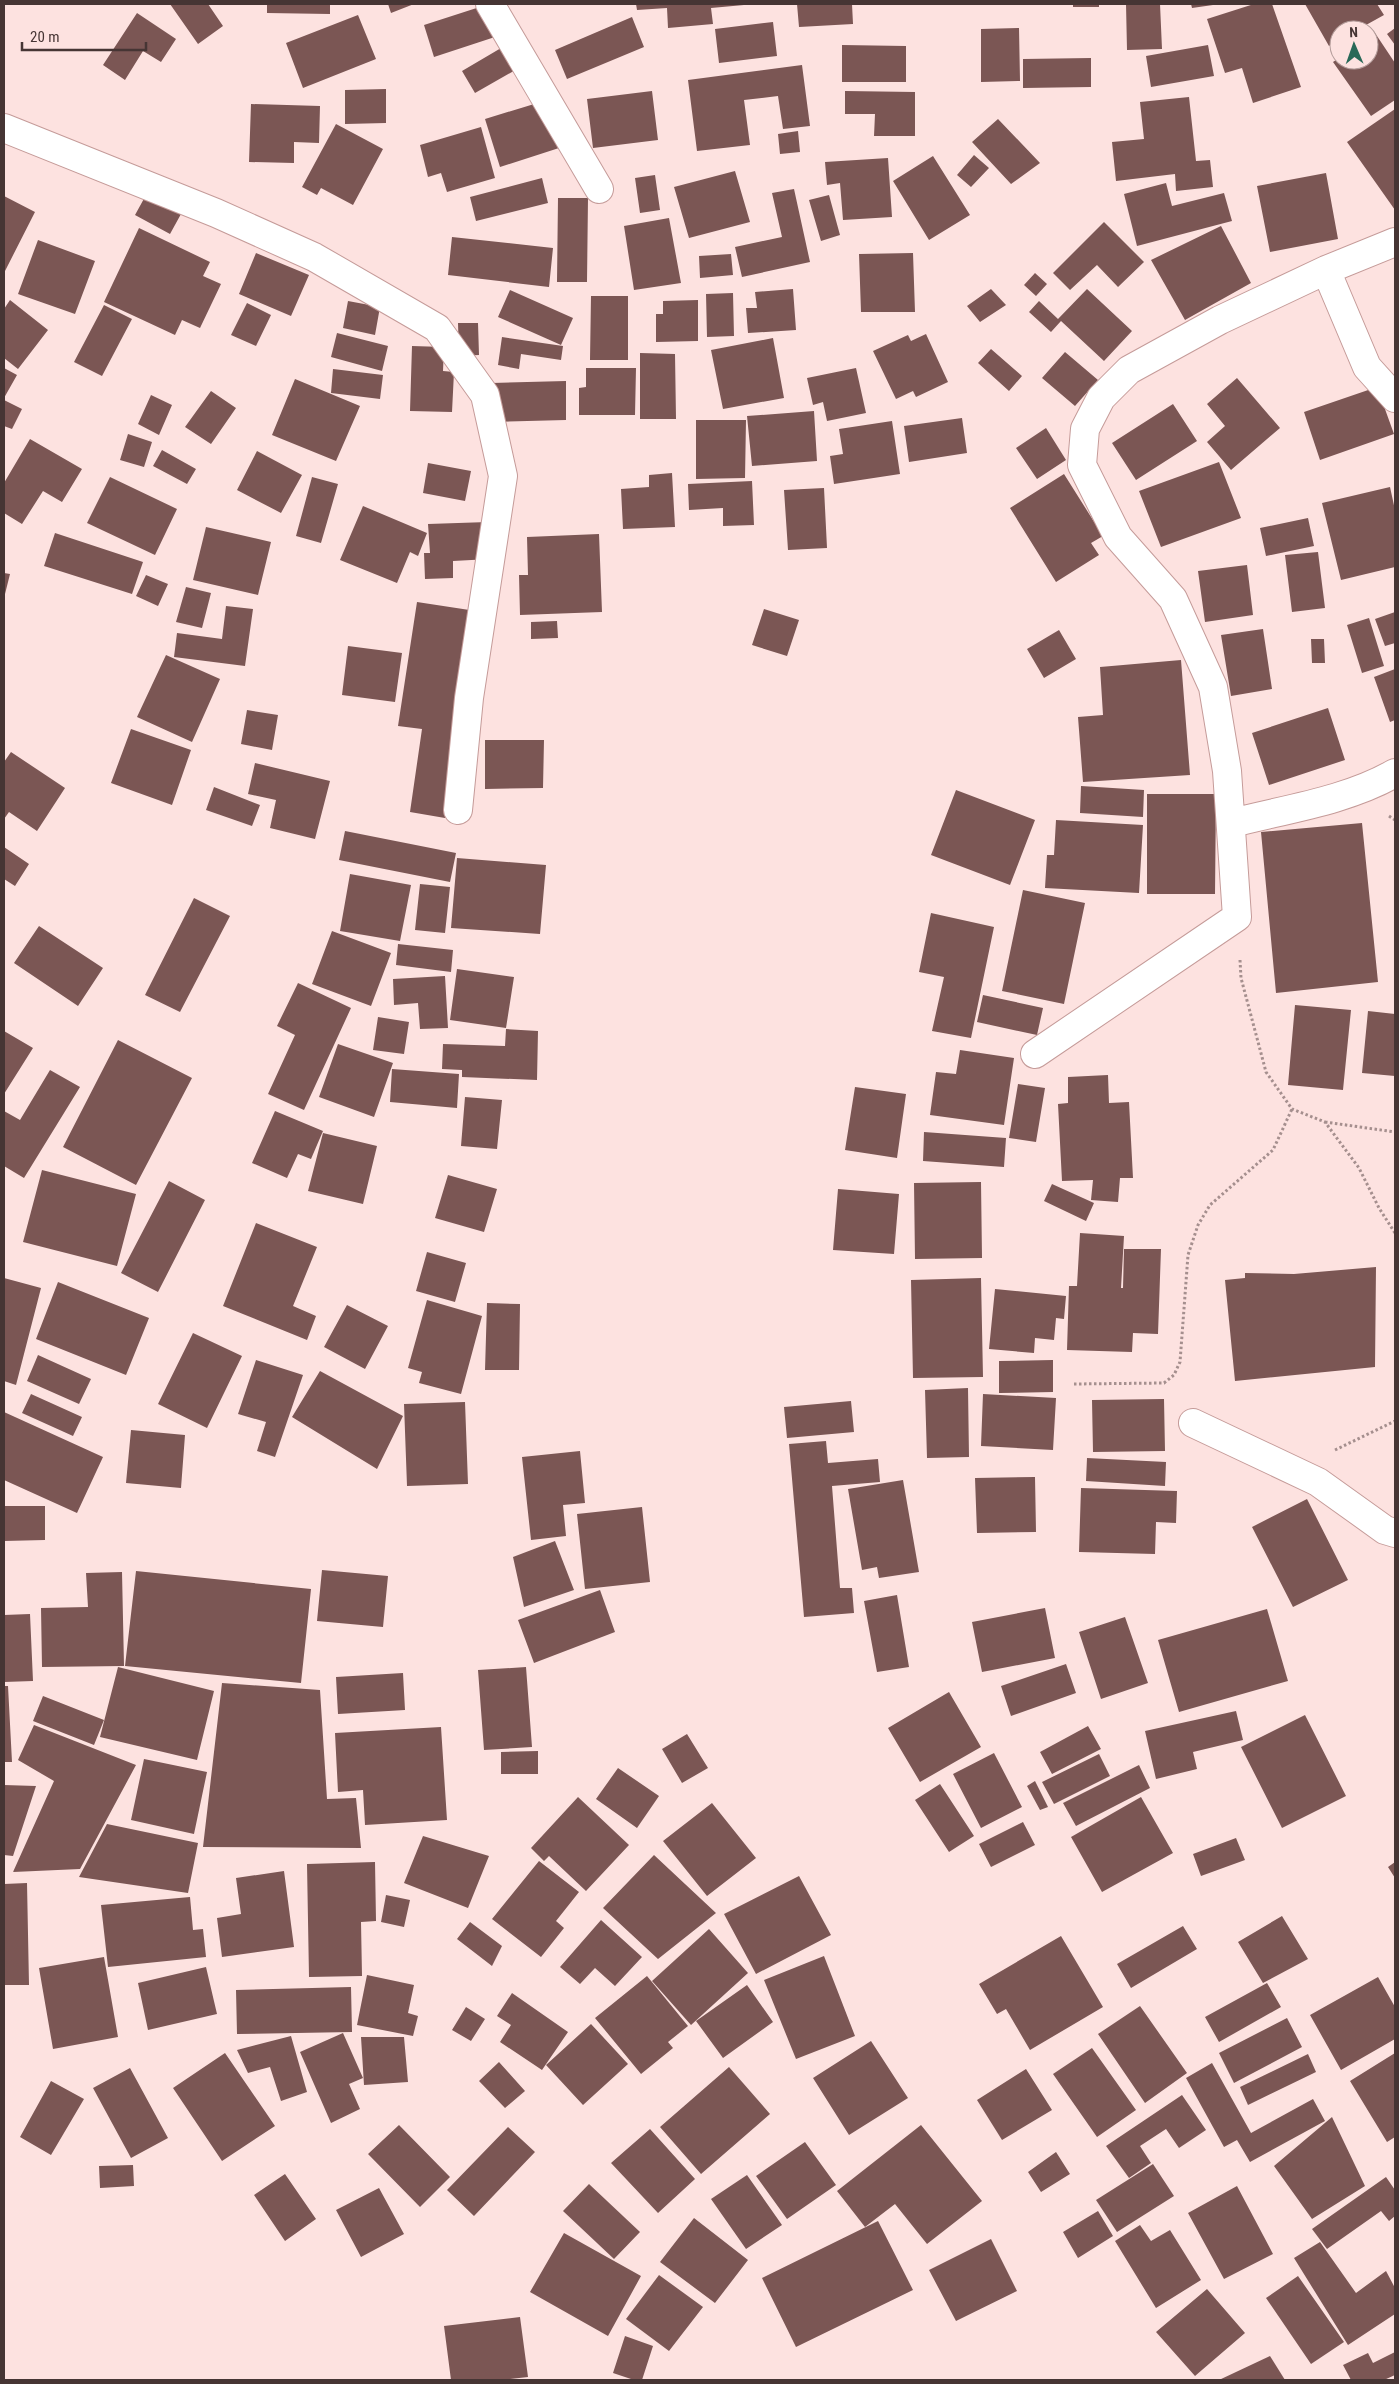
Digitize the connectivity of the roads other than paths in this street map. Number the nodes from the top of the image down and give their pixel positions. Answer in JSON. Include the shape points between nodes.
{"nodes":[{"id":1,"x":490,"y":4,"type":"edge"},
{"id":2,"x":4,"y":128,"type":"edge"},
{"id":3,"x":599,"y":189,"type":"dead end"},
{"id":4,"x":1395,"y":242,"type":"edge"},
{"id":5,"x":1326,"y":270,"type":"junction"},
{"id":6,"x":1395,"y":398,"type":"edge"},
{"id":7,"x":1395,"y":773,"type":"edge"},
{"id":8,"x":458,"y":810,"type":"dead end"},
{"id":9,"x":1232,"y":823,"type":"junction"},
{"id":10,"x":1035,"y":1054,"type":"dead end"},
{"id":11,"x":1193,"y":1423,"type":"dead end"},
{"id":12,"x":1395,"y":1533,"type":"edge"}],
"edges":[{"from":1,"to":3,"type":"street"},
{"from":2,"to":8,"type":"street","via":[[216,213],[314,257],[437,328],[485,395],[503,476],[469,698]]},
{"from":4,"to":5,"type":"street"},
{"from":5,"to":6,"type":"street","via":[[1367,367]]},
{"from":5,"to":9,"type":"street","via":[[1220,320],[1129,370],[1101,398],[1085,429],[1082,465],[1118,537],[1173,599],[1213,687]]},
{"from":7,"to":9,"type":"street","via":[[1349,794]]},
{"from":9,"to":10,"type":"street","via":[[1237,917]]},
{"from":11,"to":12,"type":"street","via":[[1318,1482],[1385,1530]]}]}
